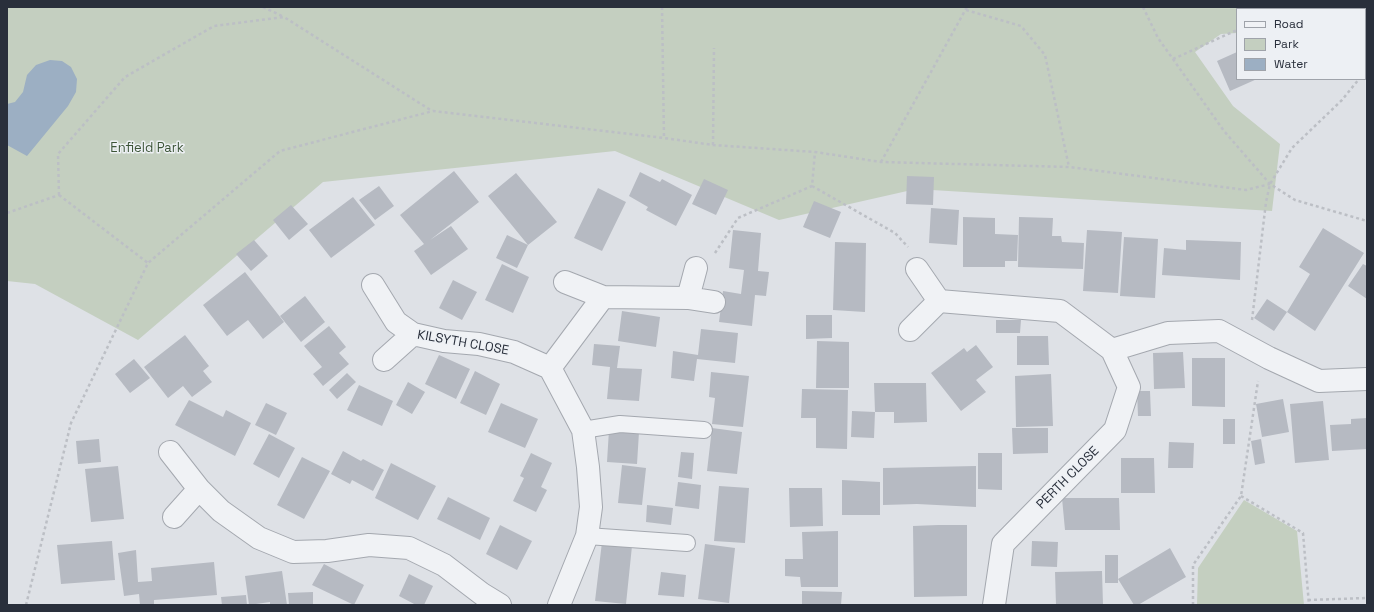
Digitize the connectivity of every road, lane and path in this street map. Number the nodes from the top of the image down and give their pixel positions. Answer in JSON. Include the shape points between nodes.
{"nodes":[{"id":1,"x":263,"y":7,"type":"edge"},
{"id":2,"x":662,"y":7,"type":"edge"},
{"id":3,"x":1143,"y":7,"type":"edge"},
{"id":4,"x":966,"y":8,"type":"edge"},
{"id":5,"x":284,"y":17,"type":"junction"},
{"id":6,"x":1236,"y":30,"type":"edge"},
{"id":7,"x":714,"y":48,"type":"dead end"},
{"id":8,"x":1173,"y":59,"type":"junction"},
{"id":9,"x":1358,"y":80,"type":"edge"},
{"id":10,"x":433,"y":111,"type":"junction"},
{"id":11,"x":664,"y":138,"type":"junction"},
{"id":12,"x":713,"y":145,"type":"junction"},
{"id":13,"x":815,"y":152,"type":"junction"},
{"id":14,"x":881,"y":162,"type":"junction"},
{"id":15,"x":1069,"y":167,"type":"junction"},
{"id":16,"x":1270,"y":184,"type":"junction"},
{"id":17,"x":812,"y":186,"type":"junction"},
{"id":18,"x":59,"y":195,"type":"junction"},
{"id":19,"x":7,"y":213,"type":"edge"},
{"id":20,"x":1367,"y":221,"type":"edge"},
{"id":21,"x":148,"y":264,"type":"junction"},
{"id":22,"x":696,"y":268,"type":"joint"},
{"id":23,"x":917,"y":269,"type":"joint"},
{"id":24,"x":565,"y":282,"type":"dead end"},
{"id":25,"x":373,"y":285,"type":"dead end"},
{"id":26,"x":603,"y":297,"type":"junction"},
{"id":27,"x":688,"y":298,"type":"junction"},
{"id":28,"x":939,"y":301,"type":"junction"},
{"id":29,"x":714,"y":302,"type":"dead end"},
{"id":30,"x":910,"y":330,"type":"dead end"},
{"id":31,"x":413,"y":334,"type":"junction"},
{"id":32,"x":1112,"y":350,"type":"junction"},
{"id":33,"x":1262,"y":354,"type":"junction"},
{"id":34,"x":384,"y":360,"type":"dead end"},
{"id":35,"x":550,"y":368,"type":"junction"},
{"id":36,"x":1367,"y":379,"type":"edge"},
{"id":37,"x":582,"y":430,"type":"junction"},
{"id":38,"x":704,"y":430,"type":"dead end"},
{"id":39,"x":170,"y":452,"type":"dead end"},
{"id":40,"x":199,"y":489,"type":"junction"},
{"id":41,"x":1241,"y":496,"type":"junction"},
{"id":42,"x":174,"y":517,"type":"dead end"},
{"id":43,"x":587,"y":536,"type":"junction"},
{"id":44,"x":687,"y":543,"type":"dead end"},
{"id":45,"x":1367,"y":598,"type":"edge"},
{"id":46,"x":1308,"y":600,"type":"junction"},
{"id":47,"x":26,"y":605,"type":"edge"},
{"id":48,"x":500,"y":605,"type":"edge"},
{"id":49,"x":559,"y":605,"type":"edge"},
{"id":50,"x":994,"y":605,"type":"edge"},
{"id":51,"x":1193,"y":605,"type":"edge"},
{"id":52,"x":1309,"y":605,"type":"edge"}],
"edges":[{"from":1,"to":5,"type":"path"},
{"from":2,"to":11,"type":"path"},
{"from":3,"to":8,"type":"path","via":[[1158,38]]},
{"from":4,"to":14,"type":"path"},
{"from":4,"to":15,"type":"path","via":[[1021,26],[1046,55]]},
{"from":5,"to":10,"type":"path"},
{"from":5,"to":18,"type":"path","via":[[214,26],[125,77],[58,154]]},
{"from":6,"to":8,"type":"path"},
{"from":7,"to":12,"type":"path"},
{"from":8,"to":16,"type":"path","via":[[1224,131]]},
{"from":9,"to":16,"type":"path","via":[[1342,100],[1292,148]]},
{"from":10,"to":11,"type":"path"},
{"from":10,"to":21,"type":"path","via":[[280,151]]},
{"from":11,"to":12,"type":"path"},
{"from":12,"to":13,"type":"path"},
{"from":13,"to":14,"type":"path"},
{"from":13,"to":17,"type":"path"},
{"from":14,"to":15,"type":"path"},
{"from":15,"to":16,"type":"path","via":[[1246,190]]},
{"from":16,"to":20,"type":"path","via":[[1295,200]]},
{"from":16,"to":33,"type":"path","via":[[1252,323]]},
{"from":17,"to":22,"type":"path","via":[[738,218],[709,262]]},
{"from":17,"to":23,"type":"path","via":[[895,233],[912,252]]},
{"from":18,"to":19,"type":"path"},
{"from":18,"to":21,"type":"path"},
{"from":21,"to":47,"type":"path","via":[[71,423]]},
{"from":22,"to":27,"type":"street"},
{"from":23,"to":28,"type":"street"},
{"from":24,"to":26,"type":"street"},
{"from":25,"to":31,"type":"street","name":"KILSYTH CLOSE","via":[[396,322]]},
{"from":26,"to":27,"type":"street"},
{"from":26,"to":35,"type":"street"},
{"from":27,"to":29,"type":"street"},
{"from":28,"to":30,"type":"street"},
{"from":28,"to":32,"type":"street","name":"PERTH CLOSE","via":[[1060,310]]},
{"from":31,"to":34,"type":"street"},
{"from":31,"to":35,"type":"street","name":"KILSYTH CLOSE","via":[[514,352]]},
{"from":32,"to":33,"type":"street","via":[[1168,333],[1219,331]]},
{"from":32,"to":50,"type":"street","name":"PERTH CLOSE","via":[[1129,386],[1116,430],[1003,544]]},
{"from":33,"to":36,"type":"street","via":[[1319,381]]},
{"from":33,"to":41,"type":"path"},
{"from":35,"to":37,"type":"street"},
{"from":37,"to":38,"type":"lane","via":[[620,424]]},
{"from":37,"to":43,"type":"street","via":[[588,467],[590,507]]},
{"from":39,"to":40,"type":"street"},
{"from":40,"to":42,"type":"street"},
{"from":40,"to":48,"type":"street","via":[[220,511],[259,538],[292,552],[327,552],[368,545],[409,548],[444,565]]},
{"from":41,"to":46,"type":"path","via":[[1303,533]]},
{"from":41,"to":51,"type":"path","via":[[1193,566]]},
{"from":43,"to":44,"type":"lane"},
{"from":43,"to":49,"type":"street"},
{"from":45,"to":46,"type":"path"},
{"from":46,"to":52,"type":"path"}]}
